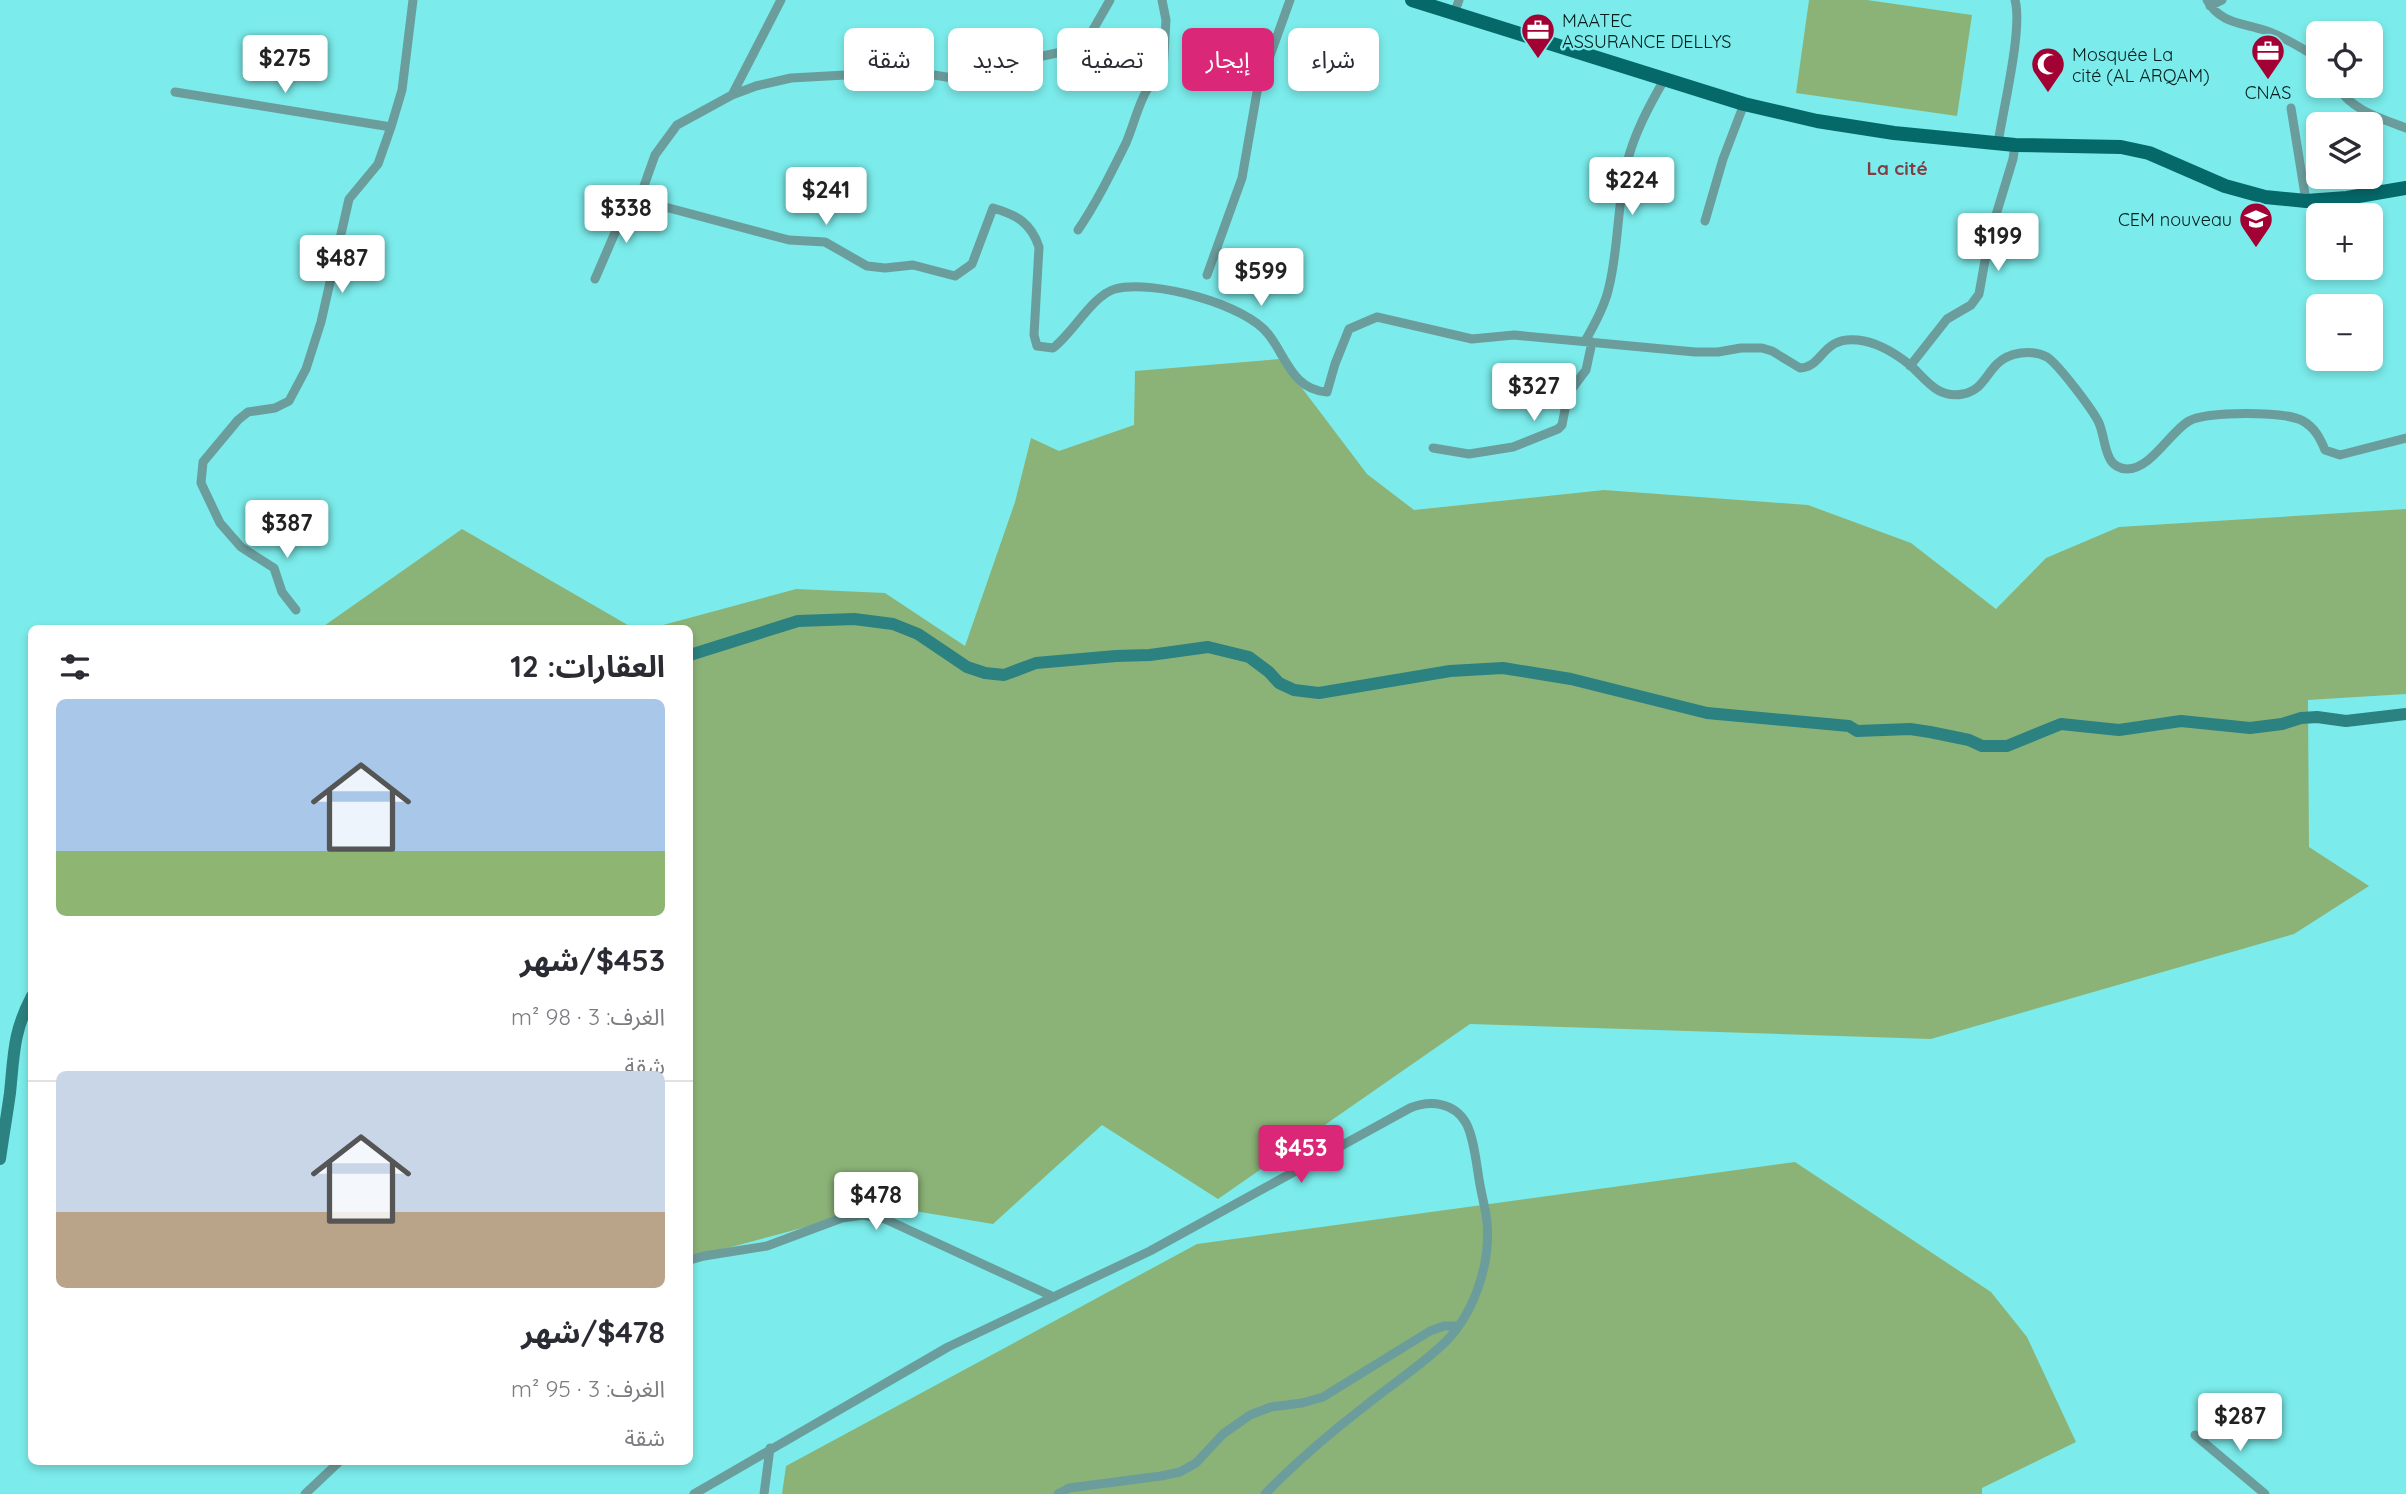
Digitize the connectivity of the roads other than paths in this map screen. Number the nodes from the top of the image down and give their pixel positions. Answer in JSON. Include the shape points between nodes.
{"nodes":[{"id":1,"x":413,"y":0,"type":"edge"},
{"id":2,"x":781,"y":0,"type":"edge"},
{"id":3,"x":1110,"y":0,"type":"edge"},
{"id":4,"x":1162,"y":0,"type":"edge"},
{"id":5,"x":1290,"y":0,"type":"edge"},
{"id":6,"x":1412,"y":0,"type":"edge"},
{"id":7,"x":2015,"y":0,"type":"edge"},
{"id":8,"x":2222,"y":0,"type":"edge"},
{"id":9,"x":2209,"y":3,"type":"edge"},
{"id":10,"x":1456,"y":7,"type":"edge"},
{"id":11,"x":2306,"y":51,"type":"edge"},
{"id":12,"x":1664,"y":80,"type":"junction"},
{"id":13,"x":175,"y":92,"type":"dead end"},
{"id":14,"x":732,"y":95,"type":"junction"},
{"id":15,"x":2344,"y":98,"type":"edge"},
{"id":16,"x":1744,"y":104,"type":"junction"},
{"id":17,"x":2291,"y":108,"type":"dead end"},
{"id":18,"x":391,"y":127,"type":"junction"},
{"id":19,"x":2406,"y":128,"type":"edge"},
{"id":20,"x":1997,"y":143,"type":"junction"},
{"id":21,"x":2015,"y":145,"type":"junction"},
{"id":22,"x":2406,"y":188,"type":"edge"},
{"id":23,"x":639,"y":200,"type":"junction"},
{"id":24,"x":2306,"y":201,"type":"junction"},
{"id":25,"x":1705,"y":221,"type":"dead end"},
{"id":26,"x":1078,"y":230,"type":"dead end"},
{"id":27,"x":1206,"y":275,"type":"dead end"},
{"id":28,"x":595,"y":279,"type":"dead end"},
{"id":29,"x":1588,"y":341,"type":"junction"},
{"id":30,"x":1910,"y":366,"type":"junction"},
{"id":31,"x":2406,"y":438,"type":"edge"},
{"id":32,"x":1433,"y":448,"type":"dead end"},
{"id":33,"x":296,"y":610,"type":"dead end"},
{"id":34,"x":693,"y":654,"type":"edge"},
{"id":35,"x":2406,"y":714,"type":"edge"},
{"id":36,"x":28,"y":1004,"type":"edge"},
{"id":37,"x":0,"y":1159,"type":"edge"},
{"id":38,"x":693,"y":1259,"type":"edge"},
{"id":39,"x":1054,"y":1297,"type":"junction"},
{"id":40,"x":1458,"y":1325,"type":"junction"},
{"id":41,"x":2195,"y":1434,"type":"dead end"},
{"id":42,"x":770,"y":1448,"type":"junction"},
{"id":43,"x":336,"y":1465,"type":"edge"},
{"id":44,"x":304,"y":1494,"type":"edge"},
{"id":45,"x":694,"y":1494,"type":"edge"},
{"id":46,"x":764,"y":1494,"type":"edge"},
{"id":47,"x":1058,"y":1494,"type":"edge"},
{"id":48,"x":1265,"y":1494,"type":"edge"},
{"id":49,"x":2265,"y":1494,"type":"edge"}],
"edges":[{"from":1,"to":18,"type":"street","via":[[402,90]]},
{"from":2,"to":14,"type":"street"},
{"from":3,"to":14,"type":"street","via":[[1080,48],[1024,60],[983,79],[882,73],[791,78]]},
{"from":4,"to":26,"type":"street","via":[[1166,20],[1163,72],[1153,78],[1098,199]]},
{"from":5,"to":27,"type":"street","via":[[1257,92],[1242,178]]},
{"from":6,"to":10,"type":"main road"},
{"from":7,"to":20,"type":"street","via":[[2014,47]]},
{"from":8,"to":9,"type":"street"},
{"from":9,"to":11,"type":"street","via":[[2226,20],[2266,30]]},
{"from":10,"to":12,"type":"main road"},
{"from":12,"to":16,"type":"main road"},
{"from":12,"to":29,"type":"street","via":[[1627,162],[1609,287]]},
{"from":13,"to":18,"type":"street"},
{"from":14,"to":23,"type":"street","via":[[677,125],[655,155]]},
{"from":15,"to":19,"type":"street"},
{"from":16,"to":20,"type":"main road","via":[[1868,129]]},
{"from":16,"to":25,"type":"street"},
{"from":17,"to":24,"type":"street"},
{"from":18,"to":33,"type":"street","via":[[377,164],[349,199],[321,322],[306,369],[289,401],[248,412],[203,461],[201,483],[220,523],[241,547],[275,568],[282,592]]},
{"from":20,"to":21,"type":"main road"},
{"from":21,"to":24,"type":"main road","via":[[2121,147],[2149,153],[2265,197]]},
{"from":21,"to":30,"type":"street","via":[[1989,238],[1979,295],[1947,319]]},
{"from":22,"to":24,"type":"main road"},
{"from":23,"to":28,"type":"street","via":[[617,228]]},
{"from":23,"to":29,"type":"street","via":[[789,240],[824,242],[867,266],[913,265],[955,276],[972,264],[993,208],[1011,213],[1026,222],[1039,247],[1037,346],[1053,348],[1114,289],[1149,287],[1189,295],[1250,318],[1269,334],[1291,373],[1318,391],[1327,392],[1349,328],[1377,317],[1472,339],[1514,335]]},
{"from":29,"to":30,"type":"street","via":[[1695,352],[1762,348],[1804,368],[1834,343],[1858,340],[1886,349]]},
{"from":29,"to":32,"type":"street","via":[[1586,370],[1568,394],[1558,429],[1513,447],[1469,454]]},
{"from":30,"to":31,"type":"street","via":[[1935,390],[1956,395],[1981,386],[2006,358],[2029,352],[2043,355],[2096,417],[2110,459],[2126,469],[2154,455],[2191,420],[2207,416],[2290,415],[2310,425],[2325,450],[2336,455]]},
{"from":34,"to":35,"type":"street","via":[[798,621],[855,619],[893,624],[918,634],[967,667],[985,673],[1004,675],[1036,663],[1208,647],[1249,657],[1294,690],[1319,693],[1450,671],[1503,668],[1571,679],[1707,713],[1849,726],[1857,731],[1930,732],[1982,746],[2007,746],[2061,724],[2119,730],[2181,721],[2250,729],[2301,718],[2346,721]]},
{"from":36,"to":37,"type":"street","via":[[12,1053]]},
{"from":38,"to":39,"type":"street","via":[[767,1246],[842,1218],[863,1215],[885,1219]]},
{"from":39,"to":40,"type":"street","via":[[1150,1251],[1383,1122],[1428,1103],[1447,1106],[1468,1126],[1487,1222],[1486,1256],[1478,1289]]},
{"from":39,"to":42,"type":"street","via":[[948,1347]]},
{"from":40,"to":47,"type":"street","via":[[1430,1331],[1323,1397],[1250,1415],[1180,1472],[1069,1488]]},
{"from":40,"to":48,"type":"street","via":[[1442,1346],[1352,1415]]},
{"from":41,"to":49,"type":"street"},
{"from":42,"to":45,"type":"street"},
{"from":42,"to":46,"type":"street"},
{"from":43,"to":44,"type":"street"}]}
